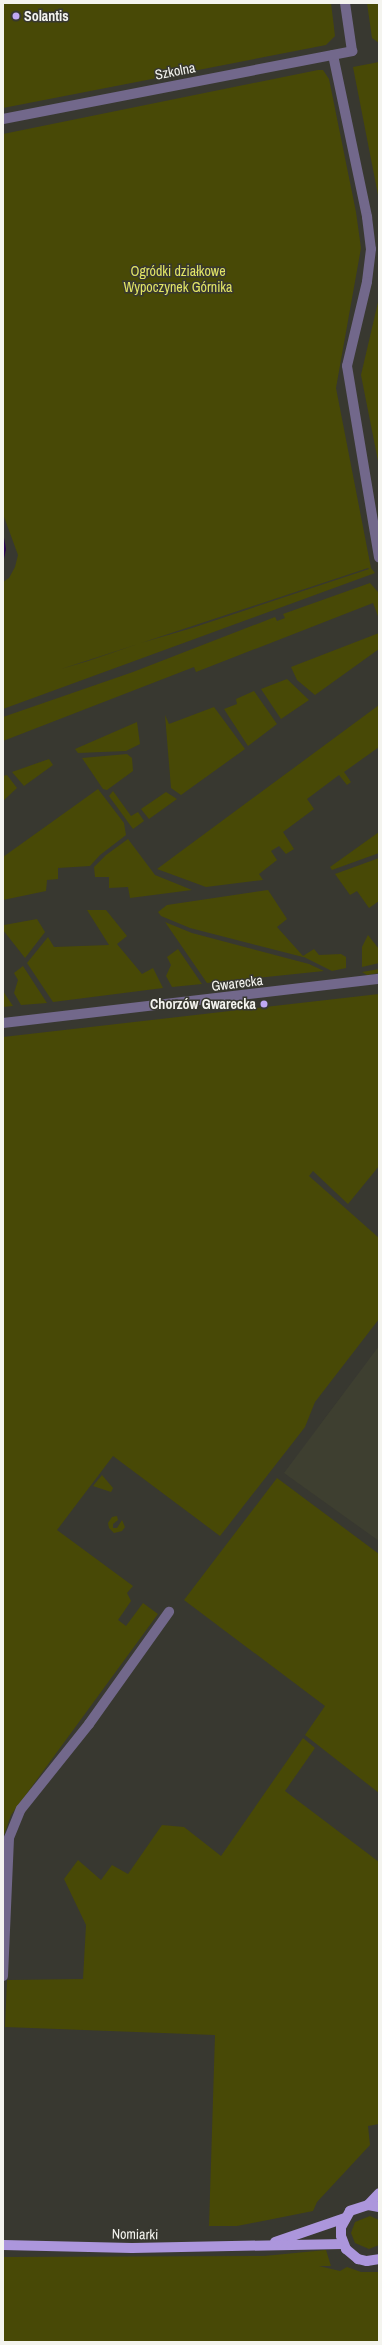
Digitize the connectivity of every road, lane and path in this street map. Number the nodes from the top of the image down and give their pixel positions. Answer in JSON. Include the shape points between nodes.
{"nodes":[{"id":1,"x":345,"y":3,"type":"edge"},
{"id":2,"x":333,"y":54,"type":"junction"},
{"id":3,"x":3,"y":119,"type":"edge"},
{"id":4,"x":379,"y":557,"type":"edge"},
{"id":5,"x":379,"y":979,"type":"edge"},
{"id":6,"x":3,"y":1023,"type":"edge"},
{"id":7,"x":169,"y":1612,"type":"dead end"},
{"id":8,"x":3,"y":1976,"type":"edge"},
{"id":9,"x":379,"y":2193,"type":"edge"},
{"id":10,"x":368,"y":2205,"type":"junction"},
{"id":11,"x":379,"y":2207,"type":"edge"},
{"id":12,"x":345,"y":2218,"type":"junction"},
{"id":13,"x":343,"y":2244,"type":"junction"},
{"id":14,"x":3,"y":2245,"type":"edge"},
{"id":15,"x":266,"y":2245,"type":"junction"},
{"id":16,"x":379,"y":2259,"type":"edge"}],
"edges":[{"from":1,"to":2,"type":"street","name":"Szkolna","via":[[352,51]]},
{"from":2,"to":3,"type":"street","name":"Szkolna"},
{"from":2,"to":4,"type":"street","via":[[367,217],[371,249],[347,366]]},
{"from":5,"to":6,"type":"street","name":"Gwarecka"},
{"from":7,"to":8,"type":"street","via":[[89,1724],[22,1809],[9,1838]]},
{"from":9,"to":10,"type":"main road"},
{"from":10,"to":11,"type":"main road"},
{"from":10,"to":12,"type":"main road","name":"Nomiarki","via":[[350,2211]]},
{"from":12,"to":13,"type":"main road","via":[[341,2227]]},
{"from":12,"to":15,"type":"main road","name":"Nomiarki"},
{"from":13,"to":15,"type":"main road","name":"Nomiarki"},
{"from":13,"to":16,"type":"main road","via":[[358,2259]]},
{"from":14,"to":15,"type":"main road","name":"Nomiarki","via":[[132,2248]]}]}
